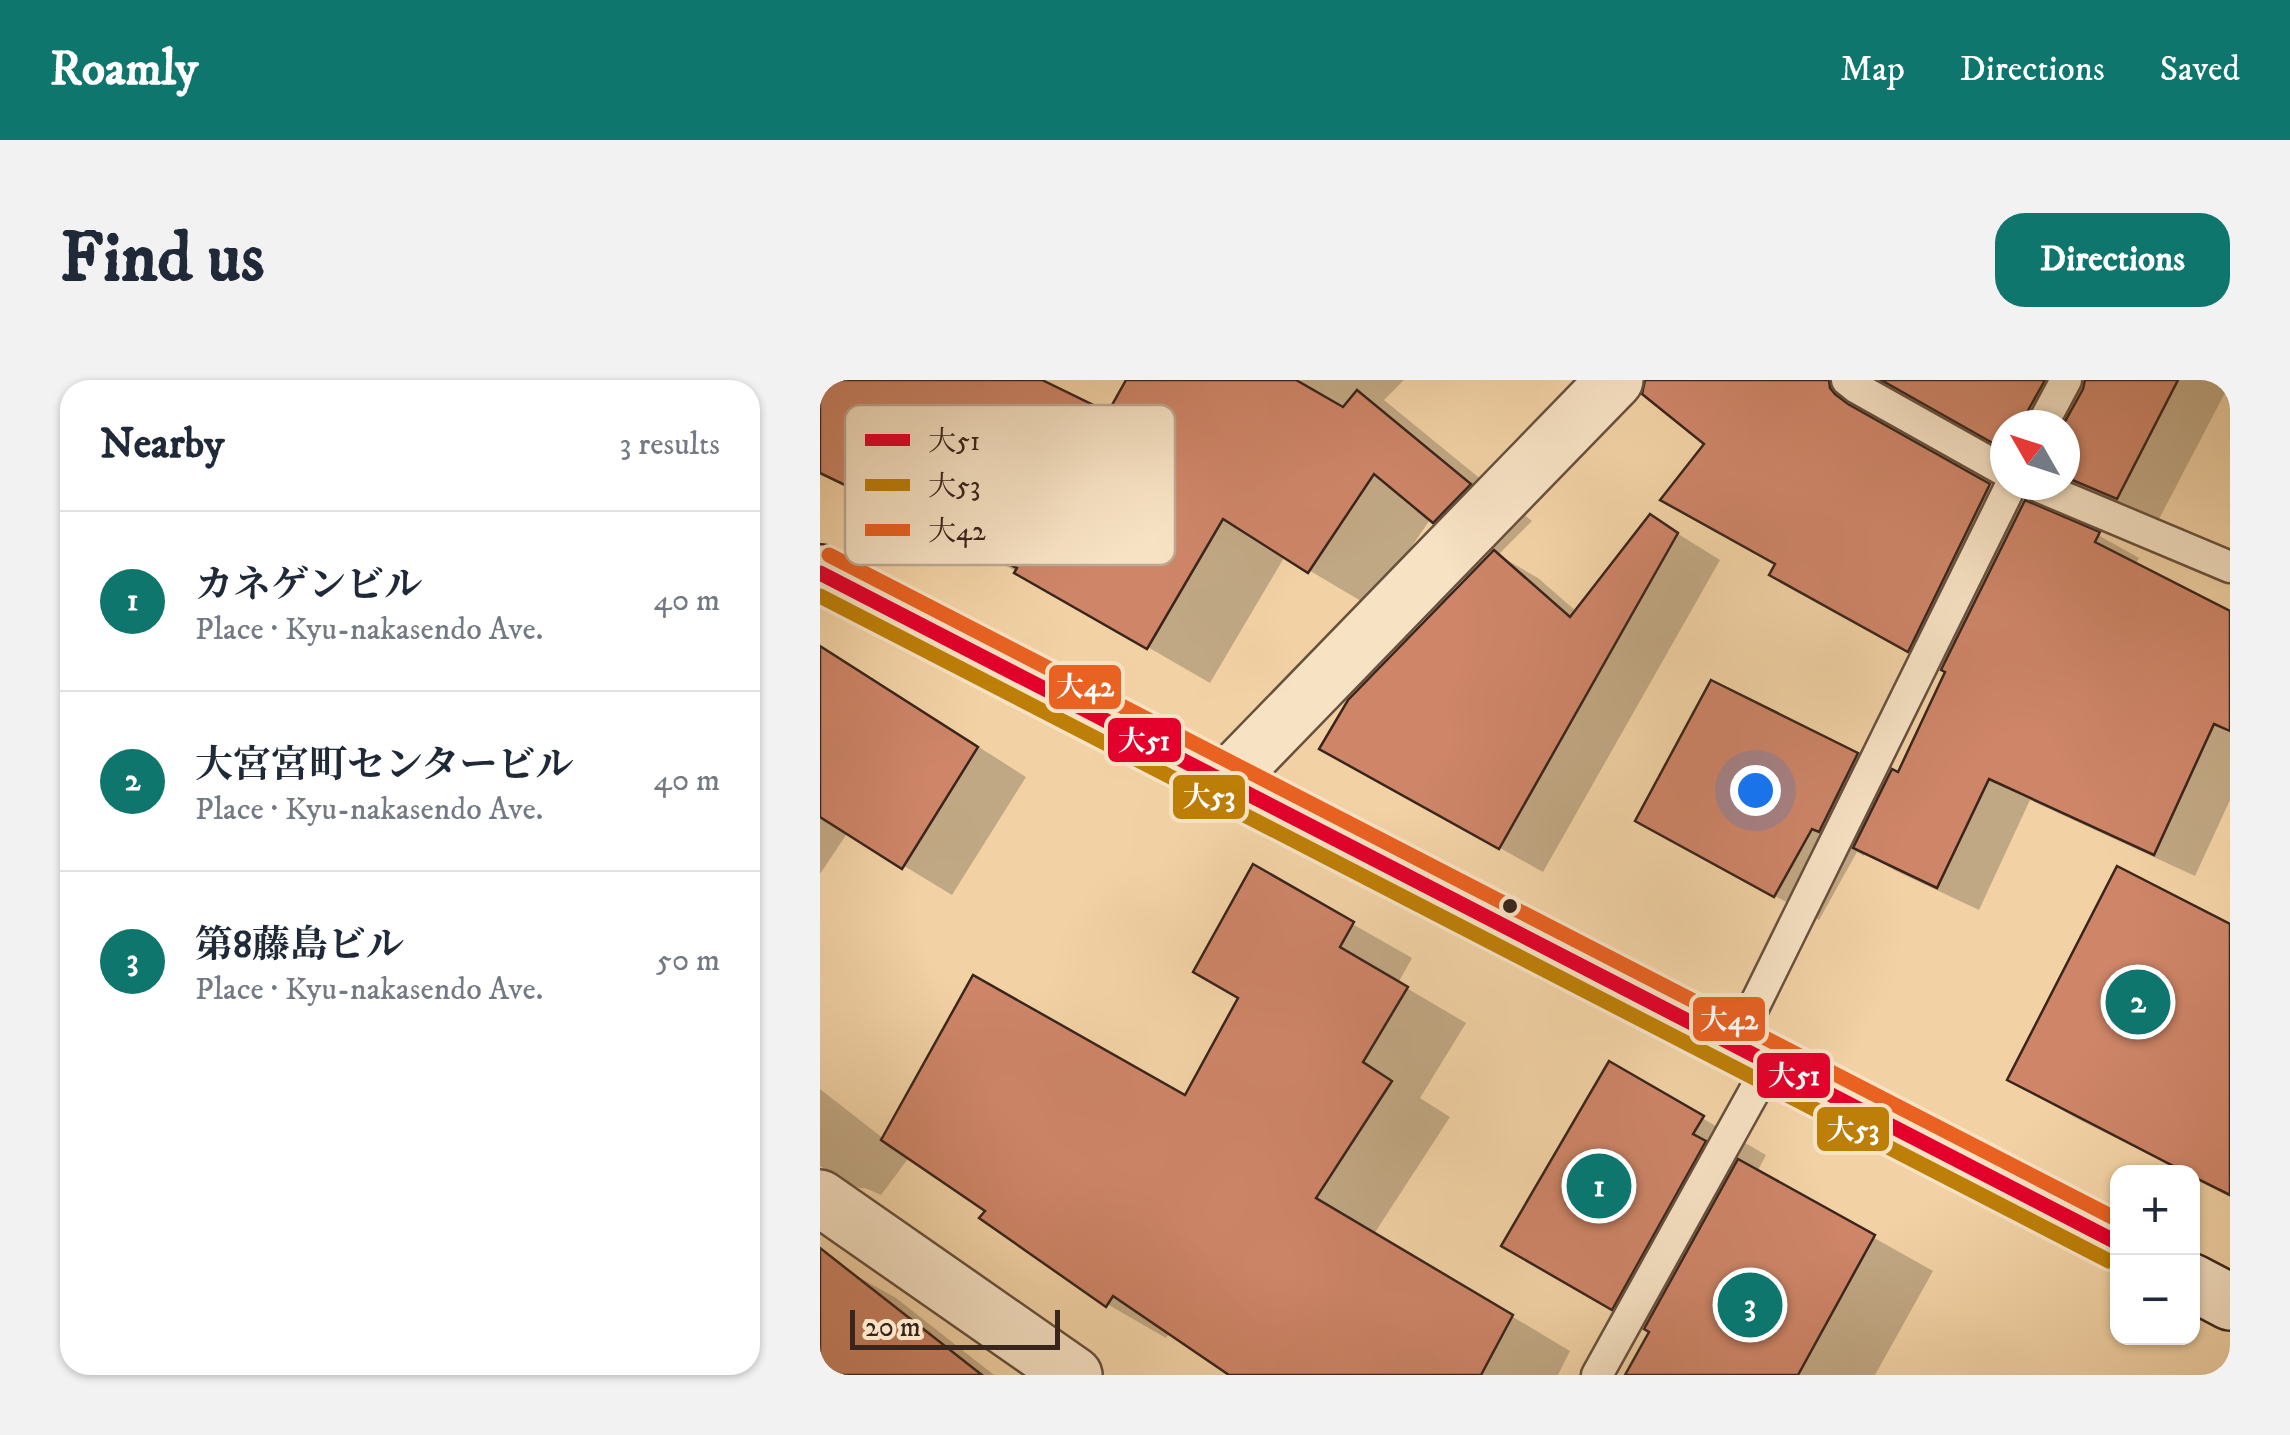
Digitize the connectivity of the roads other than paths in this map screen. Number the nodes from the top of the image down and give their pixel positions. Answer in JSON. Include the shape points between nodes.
{"nodes":[{"id":1,"x":1615,"y":380,"type":"edge"},
{"id":2,"x":1847,"y":380,"type":"edge"},
{"id":3,"x":2066,"y":380,"type":"edge"},
{"id":4,"x":2050,"y":410,"type":"edge"},
{"id":5,"x":1990,"y":463,"type":"edge"},
{"id":6,"x":2003,"y":500,"type":"edge"},
{"id":7,"x":2071,"y":500,"type":"edge"},
{"id":8,"x":2230,"y":567,"type":"edge"},
{"id":9,"x":820,"y":573,"type":"edge"},
{"id":10,"x":1226,"y":780,"type":"junction"},
{"id":11,"x":1753,"y":1054,"type":"junction"},
{"id":12,"x":824,"y":1209,"type":"edge"},
{"id":13,"x":2110,"y":1239,"type":"edge"},
{"id":14,"x":2200,"y":1286,"type":"edge"},
{"id":15,"x":2230,"y":1302,"type":"edge"},
{"id":16,"x":1074,"y":1375,"type":"edge"},
{"id":17,"x":1597,"y":1375,"type":"edge"}],
"edges":[{"from":1,"to":10,"type":"main road"},
{"from":2,"to":5,"type":"lane"},
{"from":3,"to":4,"type":"lane"},
{"from":6,"to":11,"type":"lane"},
{"from":7,"to":8,"type":"lane"},
{"from":9,"to":10,"type":"main road"},
{"from":10,"to":11,"type":"main road"},
{"from":11,"to":13,"type":"main road"},
{"from":11,"to":17,"type":"lane"},
{"from":12,"to":16,"type":"main road"},
{"from":14,"to":15,"type":"main road"}]}
